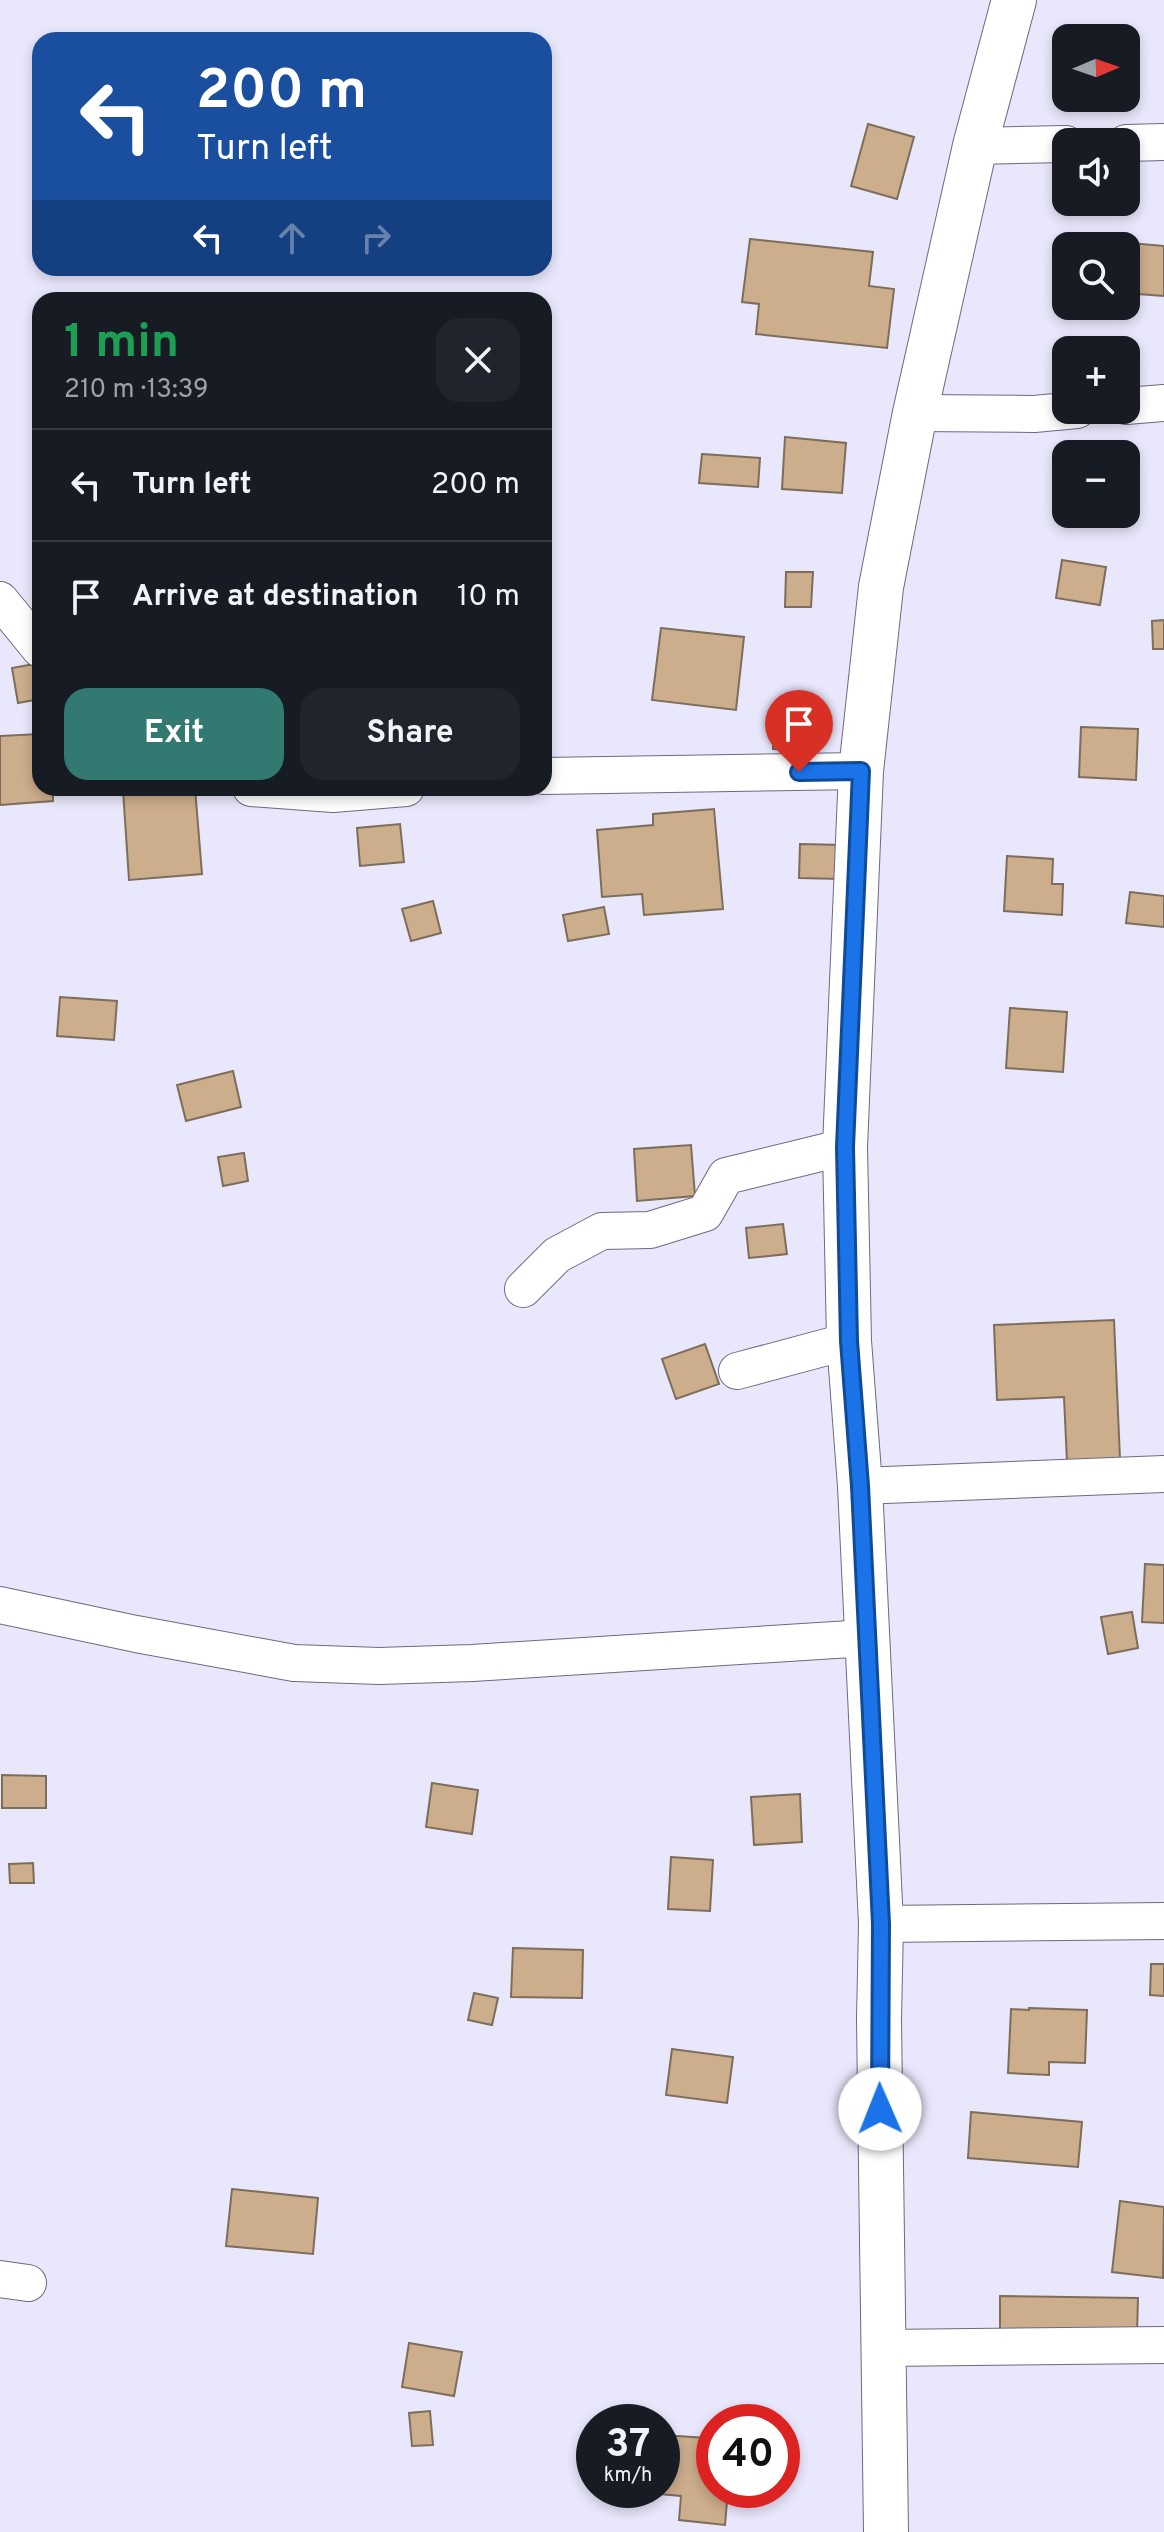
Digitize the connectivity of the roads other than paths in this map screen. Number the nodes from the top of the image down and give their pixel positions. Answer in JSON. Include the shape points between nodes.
{"nodes":[{"id":1,"x":1014,"y":0,"type":"edge"},
{"id":2,"x":1164,"y":142,"type":"edge"},
{"id":3,"x":1140,"y":143,"type":"edge"},
{"id":4,"x":1052,"y":144,"type":"edge"},
{"id":5,"x":975,"y":146,"type":"junction"},
{"id":6,"x":1164,"y":403,"type":"edge"},
{"id":7,"x":1140,"y":405,"type":"edge"},
{"id":8,"x":1052,"y":412,"type":"edge"},
{"id":9,"x":915,"y":413,"type":"junction"},
{"id":10,"x":0,"y":600,"type":"edge"},
{"id":11,"x":32,"y":639,"type":"edge"},
{"id":12,"x":861,"y":771,"type":"junction"},
{"id":13,"x":552,"y":776,"type":"edge"},
{"id":14,"x":845,"y":1147,"type":"junction"},
{"id":15,"x":523,"y":1289,"type":"dead end"},
{"id":16,"x":849,"y":1341,"type":"junction"},
{"id":17,"x":737,"y":1371,"type":"dead end"},
{"id":18,"x":1164,"y":1474,"type":"edge"},
{"id":19,"x":860,"y":1486,"type":"junction"},
{"id":20,"x":0,"y":1605,"type":"edge"},
{"id":21,"x":867,"y":1638,"type":"junction"},
{"id":22,"x":1164,"y":1921,"type":"edge"},
{"id":23,"x":881,"y":1924,"type":"junction"},
{"id":24,"x":1164,"y":2345,"type":"edge"},
{"id":25,"x":883,"y":2348,"type":"junction"},
{"id":26,"x":886,"y":2532,"type":"edge"}],
"edges":[{"from":1,"to":5,"type":"street"},
{"from":2,"to":3,"type":"street"},
{"from":4,"to":5,"type":"street"},
{"from":5,"to":9,"type":"street"},
{"from":6,"to":7,"type":"street"},
{"from":8,"to":9,"type":"street"},
{"from":9,"to":12,"type":"street","via":[[881,587]]},
{"from":10,"to":11,"type":"street"},
{"from":12,"to":13,"type":"street"},
{"from":12,"to":14,"type":"street"},
{"from":14,"to":15,"type":"street","via":[[726,1176],[705,1213],[650,1230],[602,1231],[557,1255]]},
{"from":14,"to":16,"type":"street"},
{"from":16,"to":17,"type":"street"},
{"from":16,"to":19,"type":"street"},
{"from":18,"to":19,"type":"street"},
{"from":19,"to":21,"type":"street"},
{"from":20,"to":21,"type":"street","via":[[294,1663],[472,1663]]},
{"from":21,"to":23,"type":"street"},
{"from":22,"to":23,"type":"street"},
{"from":23,"to":25,"type":"street"},
{"from":24,"to":25,"type":"street"},
{"from":25,"to":26,"type":"street"}]}
